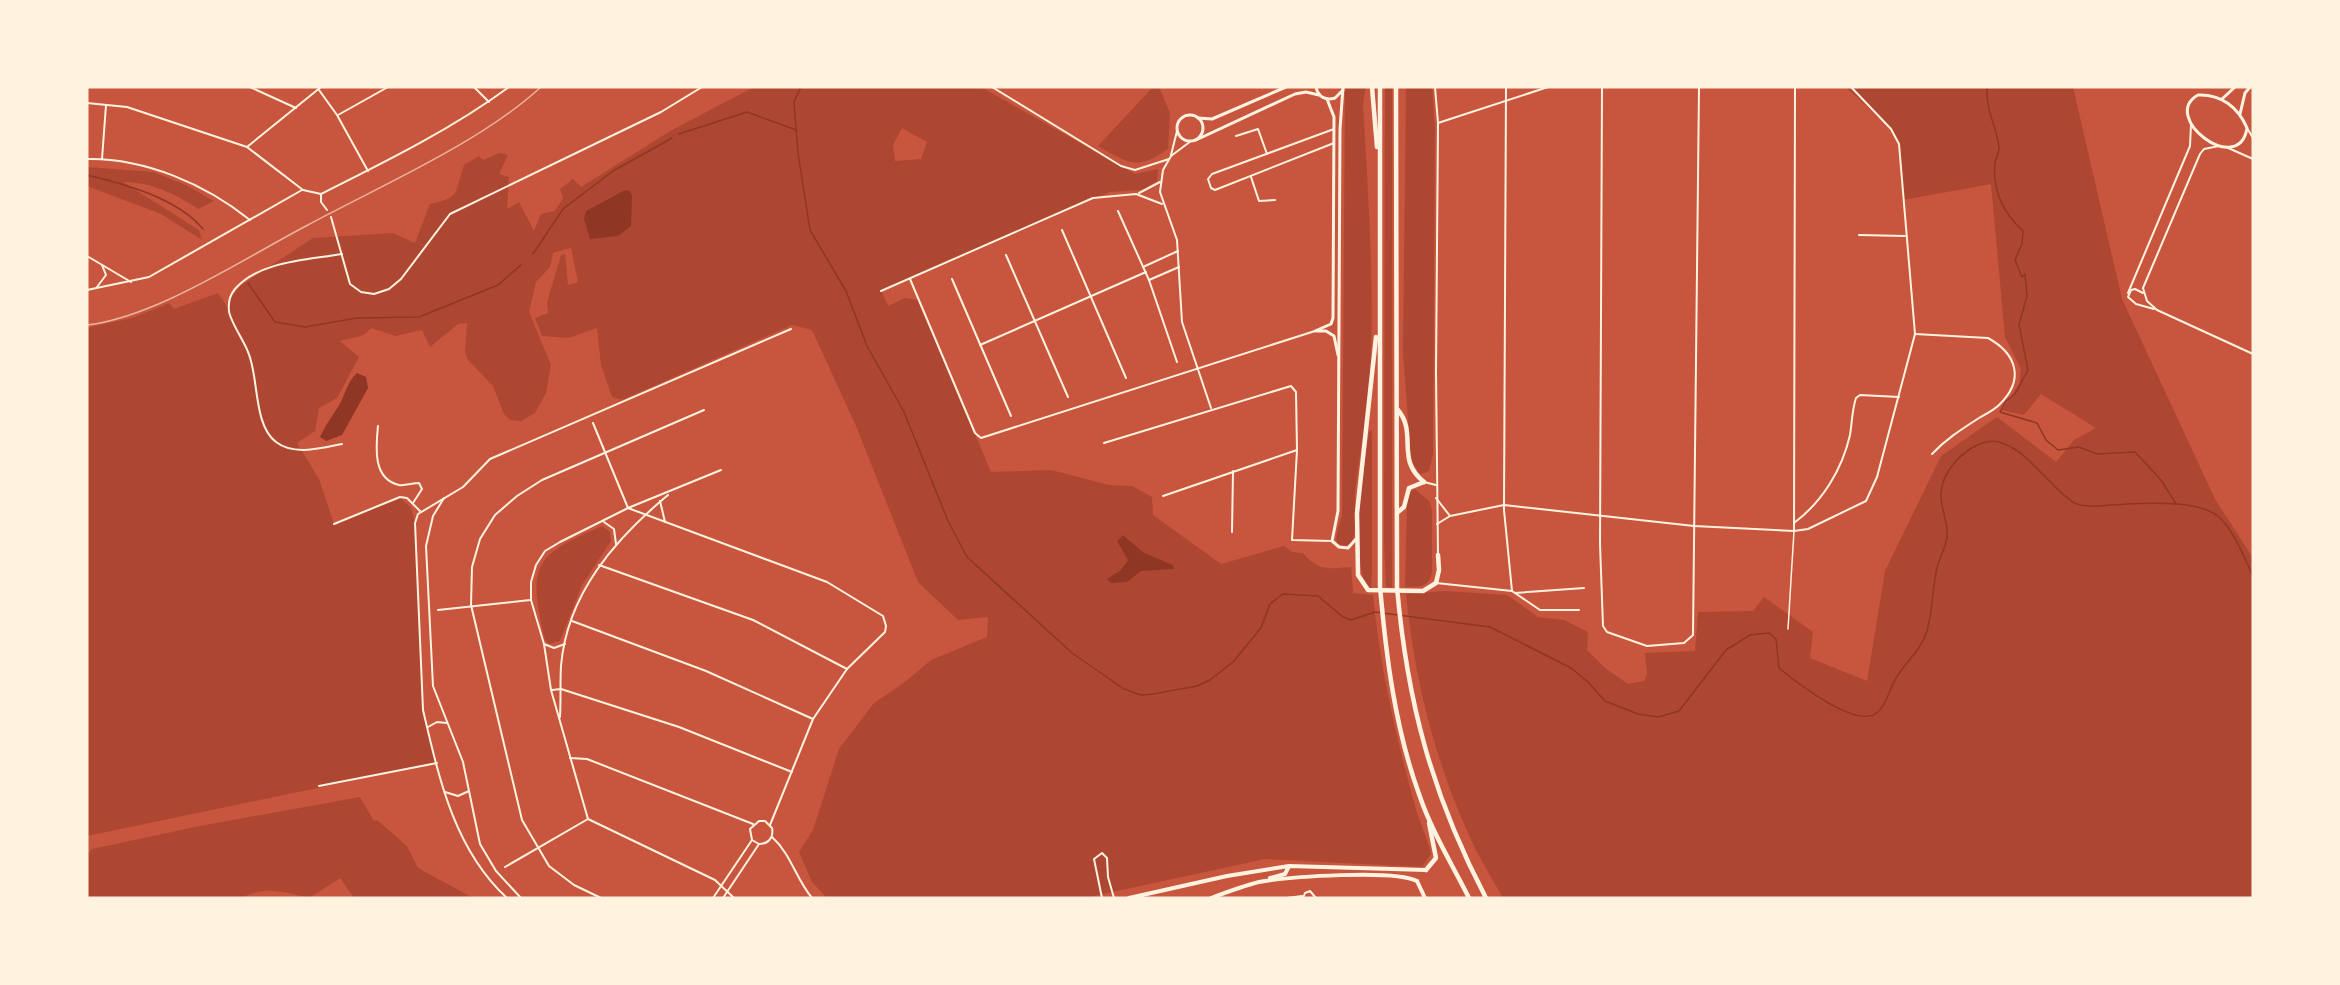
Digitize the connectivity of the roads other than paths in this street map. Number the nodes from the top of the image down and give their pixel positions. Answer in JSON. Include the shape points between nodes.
{"nodes":[{"id":1,"x":250,"y":87,"type":"edge"},
{"id":2,"x":388,"y":87,"type":"edge"},
{"id":3,"x":474,"y":87,"type":"edge"},
{"id":4,"x":509,"y":87,"type":"edge"},
{"id":5,"x":702,"y":87,"type":"edge"},
{"id":6,"x":992,"y":87,"type":"edge"},
{"id":7,"x":1286,"y":87,"type":"edge"},
{"id":8,"x":1316,"y":87,"type":"edge"},
{"id":9,"x":1343,"y":87,"type":"edge"},
{"id":10,"x":1372,"y":87,"type":"edge"},
{"id":11,"x":1380,"y":87,"type":"edge"},
{"id":12,"x":1398,"y":87,"type":"edge"},
{"id":13,"x":1436,"y":87,"type":"edge"},
{"id":14,"x":1506,"y":87,"type":"edge"},
{"id":15,"x":1548,"y":87,"type":"edge"},
{"id":16,"x":1602,"y":87,"type":"edge"},
{"id":17,"x":1699,"y":87,"type":"edge"},
{"id":18,"x":1795,"y":87,"type":"edge"},
{"id":19,"x":1851,"y":87,"type":"edge"},
{"id":20,"x":2235,"y":87,"type":"edge"},
{"id":21,"x":2250,"y":87,"type":"edge"},
{"id":22,"x":320,"y":88,"type":"edge"},
{"id":23,"x":1319,"y":95,"type":"junction"},
{"id":24,"x":1327,"y":99,"type":"junction"},
{"id":25,"x":2222,"y":99,"type":"junction"},
{"id":26,"x":1507,"y":101,"type":"junction"},
{"id":27,"x":489,"y":102,"type":"junction"},
{"id":28,"x":87,"y":103,"type":"edge"},
{"id":29,"x":106,"y":104,"type":"junction"},
{"id":30,"x":296,"y":108,"type":"junction"},
{"id":31,"x":337,"y":115,"type":"junction"},
{"id":32,"x":2240,"y":115,"type":"junction"},
{"id":33,"x":1198,"y":118,"type":"junction"},
{"id":34,"x":1438,"y":123,"type":"junction"},
{"id":35,"x":2191,"y":124,"type":"junction"},
{"id":36,"x":2247,"y":128,"type":"junction"},
{"id":37,"x":1334,"y":129,"type":"junction"},
{"id":38,"x":1176,"y":131,"type":"junction"},
{"id":39,"x":1236,"y":136,"type":"dead end"},
{"id":40,"x":2253,"y":138,"type":"edge"},
{"id":41,"x":1196,"y":140,"type":"junction"},
{"id":42,"x":1191,"y":141,"type":"junction"},
{"id":43,"x":1334,"y":143,"type":"junction"},
{"id":44,"x":2220,"y":146,"type":"junction"},
{"id":45,"x":247,"y":147,"type":"junction"},
{"id":46,"x":2226,"y":147,"type":"junction"},
{"id":47,"x":1267,"y":154,"type":"junction"},
{"id":48,"x":1170,"y":157,"type":"junction"},
{"id":49,"x":87,"y":159,"type":"edge"},
{"id":50,"x":102,"y":159,"type":"junction"},
{"id":51,"x":2253,"y":159,"type":"edge"},
{"id":52,"x":368,"y":171,"type":"junction"},
{"id":53,"x":1251,"y":177,"type":"junction"},
{"id":54,"x":1160,"y":182,"type":"junction"},
{"id":55,"x":303,"y":190,"type":"junction"},
{"id":56,"x":321,"y":194,"type":"junction"},
{"id":57,"x":1136,"y":194,"type":"junction"},
{"id":58,"x":1275,"y":200,"type":"dead end"},
{"id":59,"x":1162,"y":204,"type":"junction"},
{"id":60,"x":327,"y":210,"type":"dead end"},
{"id":61,"x":1118,"y":211,"type":"dead end"},
{"id":62,"x":331,"y":217,"type":"dead end"},
{"id":63,"x":1379,"y":217,"type":"junction"},
{"id":64,"x":251,"y":220,"type":"junction"},
{"id":65,"x":1062,"y":230,"type":"dead end"},
{"id":66,"x":1859,"y":235,"type":"dead end"},
{"id":67,"x":1905,"y":236,"type":"junction"},
{"id":68,"x":1178,"y":251,"type":"junction"},
{"id":69,"x":342,"y":254,"type":"junction"},
{"id":70,"x":1006,"y":255,"type":"dead end"},
{"id":71,"x":87,"y":256,"type":"edge"},
{"id":72,"x":102,"y":265,"type":"junction"},
{"id":73,"x":1143,"y":267,"type":"junction"},
{"id":74,"x":1179,"y":267,"type":"junction"},
{"id":75,"x":1146,"y":272,"type":"junction"},
{"id":76,"x":910,"y":279,"type":"junction"},
{"id":77,"x":952,"y":279,"type":"dead end"},
{"id":78,"x":1149,"y":280,"type":"junction"},
{"id":79,"x":132,"y":283,"type":"junction"},
{"id":80,"x":94,"y":289,"type":"junction"},
{"id":81,"x":87,"y":290,"type":"edge"},
{"id":82,"x":881,"y":291,"type":"dead end"},
{"id":83,"x":2128,"y":293,"type":"junction"},
{"id":84,"x":2144,"y":294,"type":"junction"},
{"id":85,"x":1090,"y":297,"type":"junction"},
{"id":86,"x":1378,"y":302,"type":"junction"},
{"id":87,"x":2157,"y":310,"type":"junction"},
{"id":88,"x":1035,"y":321,"type":"junction"},
{"id":89,"x":791,"y":329,"type":"dead end"},
{"id":90,"x":1315,"y":331,"type":"junction"},
{"id":91,"x":1915,"y":334,"type":"junction"},
{"id":92,"x":980,"y":345,"type":"junction"},
{"id":93,"x":2253,"y":354,"type":"edge"},
{"id":94,"x":1177,"y":362,"type":"dead end"},
{"id":95,"x":1339,"y":366,"type":"junction"},
{"id":96,"x":1198,"y":371,"type":"junction"},
{"id":97,"x":1126,"y":378,"type":"dead end"},
{"id":98,"x":1068,"y":397,"type":"dead end"},
{"id":99,"x":1899,"y":397,"type":"junction"},
{"id":100,"x":1211,"y":408,"type":"junction"},
{"id":101,"x":704,"y":410,"type":"dead end"},
{"id":102,"x":1398,"y":411,"type":"junction"},
{"id":103,"x":1011,"y":416,"type":"dead end"},
{"id":104,"x":593,"y":423,"type":"dead end"},
{"id":105,"x":378,"y":426,"type":"dead end"},
{"id":106,"x":1104,"y":443,"type":"dead end"},
{"id":107,"x":342,"y":444,"type":"dead end"},
{"id":108,"x":1297,"y":450,"type":"junction"},
{"id":109,"x":606,"y":453,"type":"junction"},
{"id":110,"x":1932,"y":454,"type":"dead end"},
{"id":111,"x":721,"y":470,"type":"dead end"},
{"id":112,"x":1233,"y":471,"type":"junction"},
{"id":113,"x":1424,"y":482,"type":"junction"},
{"id":114,"x":1436,"y":485,"type":"junction"},
{"id":115,"x":670,"y":493,"type":"junction"},
{"id":116,"x":1162,"y":496,"type":"dead end"},
{"id":117,"x":445,"y":498,"type":"junction"},
{"id":118,"x":1436,"y":498,"type":"junction"},
{"id":119,"x":660,"y":501,"type":"junction"},
{"id":120,"x":413,"y":503,"type":"junction"},
{"id":121,"x":1504,"y":505,"type":"junction"},
{"id":122,"x":628,"y":508,"type":"junction"},
{"id":123,"x":420,"y":511,"type":"junction"},
{"id":124,"x":1398,"y":512,"type":"junction"},
{"id":125,"x":1357,"y":513,"type":"junction"},
{"id":126,"x":645,"y":514,"type":"junction"},
{"id":127,"x":1450,"y":516,"type":"junction"},
{"id":128,"x":1602,"y":517,"type":"junction"},
{"id":129,"x":602,"y":522,"type":"junction"},
{"id":130,"x":665,"y":522,"type":"junction"},
{"id":131,"x":1794,"y":523,"type":"junction"},
{"id":132,"x":334,"y":524,"type":"dead end"},
{"id":133,"x":1437,"y":524,"type":"junction"},
{"id":134,"x":1694,"y":526,"type":"junction"},
{"id":135,"x":1794,"y":531,"type":"junction"},
{"id":136,"x":1232,"y":532,"type":"dead end"},
{"id":137,"x":1332,"y":541,"type":"junction"},
{"id":138,"x":616,"y":544,"type":"junction"},
{"id":139,"x":1438,"y":555,"type":"joint"},
{"id":140,"x":599,"y":565,"type":"junction"},
{"id":141,"x":1436,"y":583,"type":"junction"},
{"id":142,"x":1584,"y":588,"type":"dead end"},
{"id":143,"x":1512,"y":591,"type":"junction"},
{"id":144,"x":1515,"y":593,"type":"junction"},
{"id":145,"x":531,"y":600,"type":"junction"},
{"id":146,"x":471,"y":605,"type":"junction"},
{"id":147,"x":438,"y":610,"type":"dead end"},
{"id":148,"x":1579,"y":610,"type":"dead end"},
{"id":149,"x":572,"y":621,"type":"junction"},
{"id":150,"x":1788,"y":629,"type":"dead end"},
{"id":151,"x":544,"y":644,"type":"junction"},
{"id":152,"x":566,"y":644,"type":"junction"},
{"id":153,"x":847,"y":669,"type":"junction"},
{"id":154,"x":561,"y":689,"type":"junction"},
{"id":155,"x":551,"y":690,"type":"junction"},
{"id":156,"x":560,"y":718,"type":"junction"},
{"id":157,"x":813,"y":719,"type":"junction"},
{"id":158,"x":447,"y":723,"type":"junction"},
{"id":159,"x":427,"y":728,"type":"junction"},
{"id":160,"x":570,"y":758,"type":"junction"},
{"id":161,"x":437,"y":763,"type":"junction"},
{"id":162,"x":792,"y":772,"type":"junction"},
{"id":163,"x":319,"y":786,"type":"dead end"},
{"id":164,"x":469,"y":791,"type":"junction"},
{"id":165,"x":445,"y":792,"type":"junction"},
{"id":166,"x":1427,"y":814,"type":"junction"},
{"id":167,"x":588,"y":819,"type":"junction"},
{"id":168,"x":753,"y":824,"type":"junction"},
{"id":169,"x":770,"y":825,"type":"junction"},
{"id":170,"x":772,"y":837,"type":"junction"},
{"id":171,"x":752,"y":840,"type":"junction"},
{"id":172,"x":759,"y":844,"type":"junction"},
{"id":173,"x":537,"y":847,"type":"junction"},
{"id":174,"x":1289,"y":866,"type":"junction"},
{"id":175,"x":505,"y":867,"type":"dead end"},
{"id":176,"x":1426,"y":870,"type":"junction"},
{"id":177,"x":1417,"y":881,"type":"junction"},
{"id":178,"x":1258,"y":883,"type":"junction"},
{"id":179,"x":722,"y":885,"type":"junction"},
{"id":180,"x":728,"y":891,"type":"junction"},
{"id":181,"x":1303,"y":897,"type":"edge"},
{"id":182,"x":253,"y":898,"type":"edge"},
{"id":183,"x":299,"y":898,"type":"edge"},
{"id":184,"x":507,"y":898,"type":"edge"},
{"id":185,"x":521,"y":898,"type":"edge"},
{"id":186,"x":602,"y":898,"type":"edge"},
{"id":187,"x":713,"y":898,"type":"edge"},
{"id":188,"x":723,"y":898,"type":"edge"},
{"id":189,"x":734,"y":898,"type":"edge"},
{"id":190,"x":812,"y":898,"type":"edge"},
{"id":191,"x":1102,"y":898,"type":"edge"},
{"id":192,"x":1114,"y":898,"type":"edge"},
{"id":193,"x":1129,"y":898,"type":"edge"},
{"id":194,"x":1211,"y":898,"type":"edge"},
{"id":195,"x":1287,"y":898,"type":"edge"},
{"id":196,"x":1316,"y":898,"type":"edge"},
{"id":197,"x":1425,"y":898,"type":"edge"},
{"id":198,"x":1468,"y":898,"type":"edge"},
{"id":199,"x":1486,"y":898,"type":"edge"}],
"edges":[{"from":1,"to":30,"type":"street"},
{"from":2,"to":31,"type":"street"},
{"from":3,"to":27,"type":"street"},
{"from":4,"to":27,"type":"street"},
{"from":5,"to":69,"type":"street","via":[[643,121],[450,214],[389,289],[374,294],[360,292],[350,284]]},
{"from":6,"to":48,"type":"street","via":[[1121,166],[1135,170]]},
{"from":7,"to":33,"type":"street","via":[[1212,119]]},
{"from":8,"to":23,"type":"street"},
{"from":9,"to":24,"type":"street","via":[[1339,96]]},
{"from":9,"to":95,"type":"street"},
{"from":10,"to":63,"type":"highway"},
{"from":11,"to":63,"type":"highway"},
{"from":12,"to":102,"type":"highway"},
{"from":13,"to":34,"type":"street"},
{"from":14,"to":26,"type":"street"},
{"from":15,"to":26,"type":"street"},
{"from":16,"to":128,"type":"street"},
{"from":17,"to":134,"type":"street"},
{"from":18,"to":131,"type":"street"},
{"from":19,"to":67,"type":"street","via":[[1891,129],[1899,144]]},
{"from":20,"to":25,"type":"street"},
{"from":21,"to":32,"type":"street"},
{"from":22,"to":30,"type":"street"},
{"from":22,"to":31,"type":"street"},
{"from":23,"to":24,"type":"street"},
{"from":23,"to":41,"type":"street","via":[[1295,94]]},
{"from":24,"to":37,"type":"street"},
{"from":25,"to":32,"type":"street"},
{"from":25,"to":35,"type":"street","via":[[2206,95],[2192,98],[2186,111]]},
{"from":26,"to":34,"type":"street"},
{"from":26,"to":121,"type":"street"},
{"from":27,"to":52,"type":"street"},
{"from":28,"to":29,"type":"street"},
{"from":29,"to":45,"type":"street","via":[[127,107]]},
{"from":29,"to":50,"type":"street"},
{"from":30,"to":45,"type":"street"},
{"from":31,"to":52,"type":"street"},
{"from":32,"to":36,"type":"street"},
{"from":33,"to":38,"type":"street","via":[[1182,117]]},
{"from":33,"to":41,"type":"street","via":[[1203,132]]},
{"from":34,"to":114,"type":"street"},
{"from":35,"to":44,"type":"street","via":[[2203,137]]},
{"from":35,"to":83,"type":"street","via":[[2190,146]]},
{"from":36,"to":40,"type":"street"},
{"from":36,"to":46,"type":"street","via":[[2239,145]]},
{"from":37,"to":43,"type":"street"},
{"from":37,"to":47,"type":"street"},
{"from":38,"to":42,"type":"street","via":[[1182,139]]},
{"from":38,"to":48,"type":"street"},
{"from":39,"to":47,"type":"street","via":[[1258,129]]},
{"from":41,"to":42,"type":"street"},
{"from":42,"to":48,"type":"street"},
{"from":43,"to":53,"type":"street"},
{"from":43,"to":90,"type":"street","via":[[1333,321]]},
{"from":44,"to":46,"type":"street"},
{"from":44,"to":84,"type":"street","via":[[2204,149],[2200,154],[2146,276]]},
{"from":45,"to":55,"type":"street"},
{"from":46,"to":51,"type":"street"},
{"from":47,"to":53,"type":"street","via":[[1212,174],[1208,179],[1215,190]]},
{"from":48,"to":54,"type":"street"},
{"from":49,"to":50,"type":"street"},
{"from":50,"to":64,"type":"street","via":[[156,170],[186,181]]},
{"from":52,"to":56,"type":"street"},
{"from":53,"to":58,"type":"street","via":[[1259,201]]},
{"from":54,"to":57,"type":"street"},
{"from":54,"to":59,"type":"street"},
{"from":55,"to":56,"type":"street"},
{"from":55,"to":64,"type":"street"},
{"from":56,"to":60,"type":"street"},
{"from":57,"to":59,"type":"street"},
{"from":57,"to":76,"type":"street","via":[[1093,198]]},
{"from":59,"to":68,"type":"street"},
{"from":61,"to":73,"type":"street"},
{"from":62,"to":69,"type":"street"},
{"from":63,"to":86,"type":"highway"},
{"from":64,"to":79,"type":"street","via":[[168,268]]},
{"from":65,"to":85,"type":"street"},
{"from":66,"to":67,"type":"street"},
{"from":67,"to":91,"type":"street"},
{"from":68,"to":73,"type":"street"},
{"from":68,"to":74,"type":"street"},
{"from":69,"to":107,"type":"street","via":[[256,273],[234,291],[229,312],[250,354],[266,430],[275,442],[309,450]]},
{"from":70,"to":88,"type":"street"},
{"from":71,"to":72,"type":"street"},
{"from":72,"to":79,"type":"street"},
{"from":72,"to":80,"type":"street","via":[[106,275]]},
{"from":73,"to":75,"type":"street"},
{"from":74,"to":78,"type":"street"},
{"from":74,"to":96,"type":"street","via":[[1182,322]]},
{"from":75,"to":78,"type":"street"},
{"from":75,"to":85,"type":"street"},
{"from":76,"to":82,"type":"street"},
{"from":76,"to":96,"type":"street","via":[[975,434],[981,438]]},
{"from":77,"to":92,"type":"street"},
{"from":78,"to":94,"type":"street"},
{"from":79,"to":80,"type":"street"},
{"from":80,"to":81,"type":"street"},
{"from":83,"to":84,"type":"street","via":[[2135,289]]},
{"from":83,"to":87,"type":"street","via":[[2136,304]]},
{"from":84,"to":87,"type":"street"},
{"from":85,"to":88,"type":"street"},
{"from":85,"to":97,"type":"street"},
{"from":86,"to":125,"type":"highway"},
{"from":86,"to":166,"type":"highway","via":[[1380,586],[1384,634],[1399,729]]},
{"from":87,"to":93,"type":"street"},
{"from":88,"to":92,"type":"street"},
{"from":88,"to":98,"type":"street"},
{"from":89,"to":117,"type":"street","via":[[490,459]]},
{"from":90,"to":95,"type":"street","via":[[1334,336]]},
{"from":90,"to":96,"type":"street"},
{"from":91,"to":99,"type":"street"},
{"from":91,"to":110,"type":"street","via":[[1988,338],[2008,354],[2016,372],[2014,383],[1999,405],[1944,441]]},
{"from":92,"to":103,"type":"street"},
{"from":95,"to":137,"type":"street","via":[[1338,511]]},
{"from":96,"to":100,"type":"street"},
{"from":99,"to":131,"type":"street","via":[[1856,398],[1846,449],[1836,473],[1812,510]]},
{"from":99,"to":135,"type":"street","via":[[1869,498],[1808,529]]},
{"from":100,"to":106,"type":"street"},
{"from":100,"to":108,"type":"street","via":[[1291,386],[1296,392]]},
{"from":101,"to":109,"type":"street"},
{"from":102,"to":113,"type":"highway","via":[[1407,424],[1408,461]]},
{"from":102,"to":124,"type":"highway"},
{"from":104,"to":109,"type":"street"},
{"from":105,"to":120,"type":"street","via":[[378,465],[383,476],[400,485],[419,483],[422,489]]},
{"from":108,"to":112,"type":"street"},
{"from":108,"to":137,"type":"street","via":[[1292,540]]},
{"from":109,"to":122,"type":"street"},
{"from":109,"to":146,"type":"street","via":[[542,480],[495,515],[480,539],[472,567]]},
{"from":111,"to":115,"type":"street"},
{"from":112,"to":116,"type":"street"},
{"from":112,"to":136,"type":"street"},
{"from":113,"to":114,"type":"street"},
{"from":113,"to":124,"type":"highway","via":[[1409,488],[1404,507]]},
{"from":114,"to":118,"type":"street"},
{"from":115,"to":119,"type":"street"},
{"from":115,"to":122,"type":"street"},
{"from":117,"to":123,"type":"street"},
{"from":117,"to":158,"type":"street","via":[[433,516],[426,546],[430,670]]},
{"from":118,"to":127,"type":"street"},
{"from":118,"to":133,"type":"street"},
{"from":119,"to":126,"type":"street"},
{"from":119,"to":130,"type":"street"},
{"from":120,"to":123,"type":"street"},
{"from":120,"to":132,"type":"street","via":[[400,497]]},
{"from":121,"to":127,"type":"street"},
{"from":121,"to":128,"type":"street"},
{"from":121,"to":143,"type":"street"},
{"from":122,"to":126,"type":"street"},
{"from":122,"to":129,"type":"street"},
{"from":123,"to":159,"type":"street","via":[[415,523]]},
{"from":124,"to":199,"type":"highway","via":[[1397,587],[1417,725],[1458,846]]},
{"from":125,"to":137,"type":"street","via":[[1354,544],[1343,549]]},
{"from":125,"to":141,"type":"highway","via":[[1357,567],[1363,586],[1373,591],[1423,591]]},
{"from":126,"to":130,"type":"street"},
{"from":126,"to":138,"type":"street"},
{"from":127,"to":133,"type":"street"},
{"from":128,"to":134,"type":"street"},
{"from":128,"to":134,"type":"street","via":[[1604,629],[1647,646],[1684,643],[1693,635]]},
{"from":129,"to":138,"type":"street","via":[[614,529]]},
{"from":129,"to":145,"type":"street","via":[[545,551],[531,582]]},
{"from":130,"to":153,"type":"street","via":[[827,582],[883,616],[885,632]]},
{"from":131,"to":135,"type":"street"},
{"from":133,"to":139,"type":"street"},
{"from":134,"to":135,"type":"street"},
{"from":135,"to":150,"type":"lane"},
{"from":138,"to":140,"type":"street"},
{"from":139,"to":141,"type":"highway"},
{"from":140,"to":149,"type":"street","via":[[585,587]]},
{"from":140,"to":153,"type":"street","via":[[753,620]]},
{"from":141,"to":143,"type":"street"},
{"from":142,"to":144,"type":"street"},
{"from":143,"to":144,"type":"street"},
{"from":144,"to":148,"type":"street","via":[[1540,610]]},
{"from":145,"to":146,"type":"street"},
{"from":145,"to":151,"type":"street"},
{"from":146,"to":147,"type":"street"},
{"from":146,"to":173,"type":"street","via":[[522,820]]},
{"from":149,"to":152,"type":"street"},
{"from":149,"to":157,"type":"street","via":[[706,671]]},
{"from":151,"to":152,"type":"street","via":[[555,648]]},
{"from":151,"to":155,"type":"street"},
{"from":152,"to":154,"type":"street"},
{"from":153,"to":157,"type":"street"},
{"from":154,"to":155,"type":"street"},
{"from":154,"to":156,"type":"street"},
{"from":154,"to":162,"type":"street","via":[[679,727]]},
{"from":155,"to":156,"type":"street"},
{"from":156,"to":160,"type":"street"},
{"from":157,"to":162,"type":"street"},
{"from":158,"to":159,"type":"street","via":[[437,722]]},
{"from":158,"to":164,"type":"street","via":[[463,762]]},
{"from":159,"to":161,"type":"street"},
{"from":160,"to":167,"type":"street"},
{"from":160,"to":168,"type":"street","via":[[587,759]]},
{"from":161,"to":163,"type":"street"},
{"from":161,"to":165,"type":"street"},
{"from":162,"to":169,"type":"street"},
{"from":164,"to":165,"type":"street","via":[[458,796]]},
{"from":164,"to":185,"type":"street","via":[[480,844],[496,871]]},
{"from":165,"to":184,"type":"street","via":[[457,831],[473,858]]},
{"from":166,"to":176,"type":"highway","via":[[1436,858]]},
{"from":166,"to":198,"type":"highway"},
{"from":167,"to":173,"type":"street"},
{"from":167,"to":179,"type":"street","via":[[674,858]]},
{"from":168,"to":169,"type":"street","via":[[759,821]]},
{"from":168,"to":171,"type":"street"},
{"from":169,"to":170,"type":"street"},
{"from":170,"to":172,"type":"street"},
{"from":170,"to":190,"type":"street","via":[[783,847]]},
{"from":171,"to":172,"type":"street"},
{"from":171,"to":179,"type":"street"},
{"from":172,"to":180,"type":"street"},
{"from":173,"to":175,"type":"street"},
{"from":173,"to":186,"type":"street","via":[[549,866],[574,885]]},
{"from":174,"to":176,"type":"main road"},
{"from":174,"to":178,"type":"main road","via":[[1285,874]]},
{"from":174,"to":193,"type":"main road"},
{"from":176,"to":177,"type":"main road"},
{"from":177,"to":178,"type":"main road","via":[[1405,877],[1336,876]]},
{"from":177,"to":197,"type":"main road"},
{"from":178,"to":194,"type":"main road"},
{"from":179,"to":180,"type":"street"},
{"from":179,"to":187,"type":"street"},
{"from":180,"to":188,"type":"street"},
{"from":180,"to":189,"type":"street"},
{"from":181,"to":195,"type":"street"},
{"from":181,"to":196,"type":"street","via":[[1310,891]]},
{"from":182,"to":183,"type":"street"},
{"from":191,"to":192,"type":"street","via":[[1094,859],[1102,853],[1107,858]]}]}
